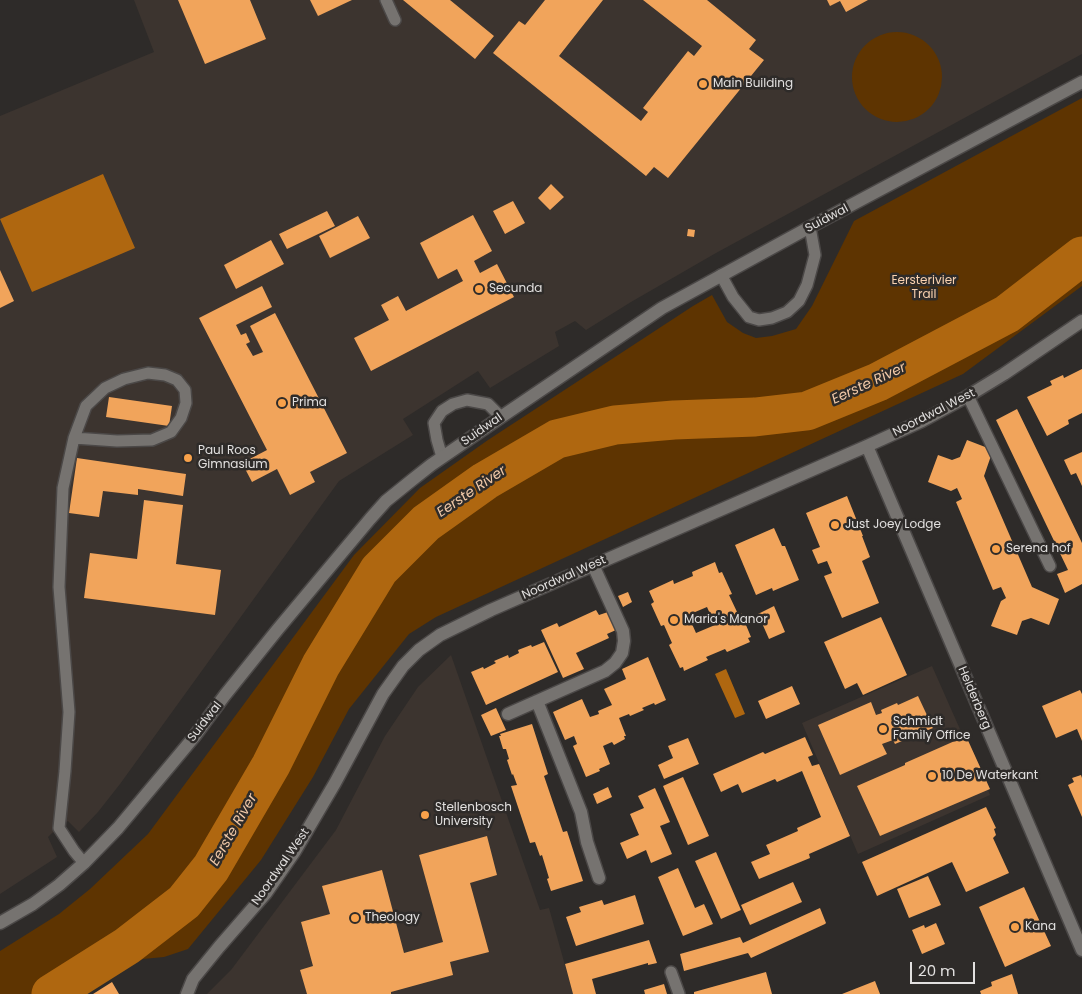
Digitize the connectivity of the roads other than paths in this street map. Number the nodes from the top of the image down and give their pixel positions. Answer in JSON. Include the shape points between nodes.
{"nodes":[{"id":1,"x":386,"y":0,"type":"edge"},
{"id":2,"x":395,"y":20,"type":"dead end"},
{"id":3,"x":1082,"y":82,"type":"edge"},
{"id":4,"x":810,"y":227,"type":"junction"},
{"id":5,"x":721,"y":275,"type":"junction"},
{"id":6,"x":1082,"y":321,"type":"edge"},
{"id":7,"x":968,"y":396,"type":"junction"},
{"id":8,"x":501,"y":417,"type":"junction"},
{"id":9,"x":74,"y":438,"type":"junction"},
{"id":10,"x":867,"y":446,"type":"junction"},
{"id":11,"x":442,"y":457,"type":"junction"},
{"id":12,"x":593,"y":566,"type":"junction"},
{"id":13,"x":1050,"y":566,"type":"dead end"},
{"id":14,"x":537,"y":701,"type":"junction"},
{"id":15,"x":508,"y":714,"type":"dead end"},
{"id":16,"x":84,"y":863,"type":"junction"},
{"id":17,"x":599,"y":878,"type":"dead end"},
{"id":18,"x":0,"y":923,"type":"edge"},
{"id":19,"x":1082,"y":950,"type":"edge"},
{"id":20,"x":671,"y":972,"type":"dead end"},
{"id":21,"x":187,"y":994,"type":"edge"},
{"id":22,"x":679,"y":994,"type":"edge"}],
"edges":[{"from":1,"to":2,"type":"lane"},
{"from":3,"to":4,"type":"street","name":"Suidwal"},
{"from":4,"to":5,"type":"street","name":"Suidwal"},
{"from":4,"to":5,"type":"lane","via":[[815,256],[807,285],[799,301],[787,312],[759,320],[749,317]]},
{"from":5,"to":8,"type":"street","name":"Suidwal","via":[[662,308]]},
{"from":6,"to":7,"type":"street","name":"Noordwal West"},
{"from":7,"to":10,"type":"street","name":"Noordwal West"},
{"from":7,"to":13,"type":"lane"},
{"from":8,"to":11,"type":"street","name":"Suidwal"},
{"from":8,"to":11,"type":"lane","via":[[488,404],[467,400],[442,411],[434,423]]},
{"from":9,"to":9,"type":"lane","via":[[152,440],[170,432],[181,418],[186,403],[185,390],[177,380],[165,376],[148,373],[124,379],[105,388],[86,406]]},
{"from":9,"to":16,"type":"lane","via":[[63,488],[60,587],[69,712],[59,828]]},
{"from":10,"to":12,"type":"street","name":"Noordwal West"},
{"from":10,"to":19,"type":"street","name":"Helderberg"},
{"from":11,"to":16,"type":"street","name":"Suidwal","via":[[386,501],[370,519],[194,737],[118,828]]},
{"from":12,"to":14,"type":"street","via":[[623,631],[622,653],[605,672]]},
{"from":12,"to":21,"type":"street","name":"Noordwal West","via":[[440,635],[403,666],[383,694],[295,851],[266,893],[193,979]]},
{"from":14,"to":15,"type":"street"},
{"from":14,"to":17,"type":"street","via":[[581,812]]},
{"from":16,"to":18,"type":"street","name":"Suidwal","via":[[33,904]]},
{"from":20,"to":22,"type":"lane"}]}
